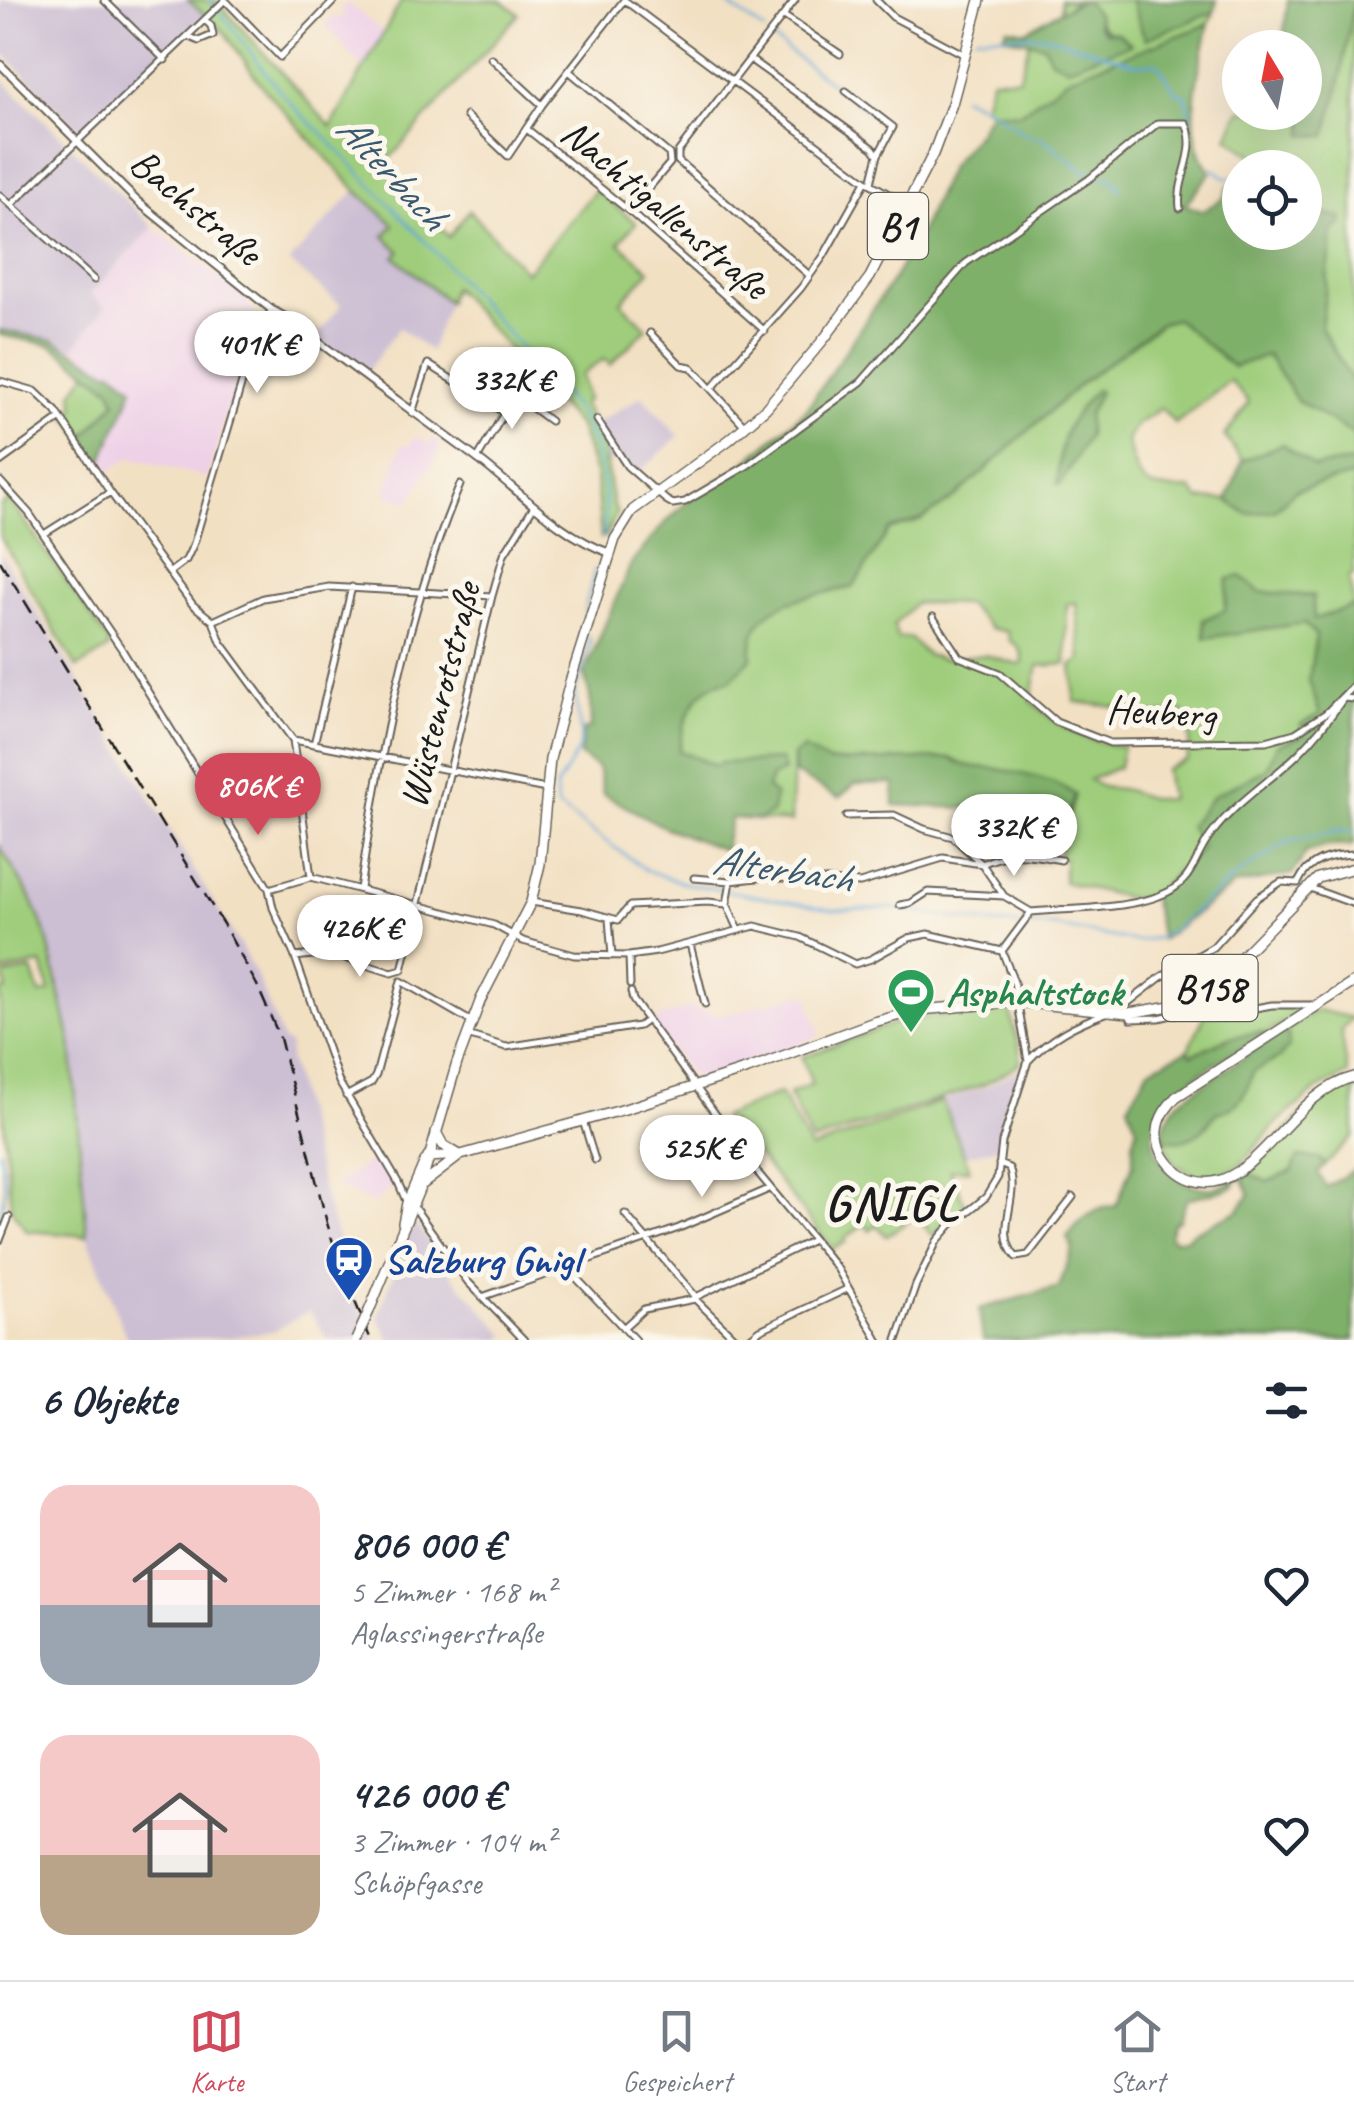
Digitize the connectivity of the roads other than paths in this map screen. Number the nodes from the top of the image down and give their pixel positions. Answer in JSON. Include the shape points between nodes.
{"nodes":[{"id":1,"x":104,"y":0,"type":"edge"},
{"id":2,"x":334,"y":0,"type":"edge"},
{"id":3,"x":624,"y":0,"type":"edge"},
{"id":4,"x":794,"y":0,"type":"edge"},
{"id":5,"x":876,"y":0,"type":"edge"},
{"id":6,"x":980,"y":0,"type":"edge"},
{"id":7,"x":224,"y":2,"type":"edge"},
{"id":8,"x":784,"y":16,"type":"junction"},
{"id":9,"x":206,"y":21,"type":"junction"},
{"id":10,"x":190,"y":37,"type":"junction"},
{"id":11,"x":840,"y":54,"type":"dead end"},
{"id":12,"x":965,"y":55,"type":"junction"},
{"id":13,"x":492,"y":58,"type":"dead end"},
{"id":14,"x":165,"y":60,"type":"junction"},
{"id":15,"x":751,"y":60,"type":"junction"},
{"id":16,"x":0,"y":64,"type":"edge"},
{"id":17,"x":570,"y":72,"type":"junction"},
{"id":18,"x":732,"y":84,"type":"junction"},
{"id":19,"x":846,"y":90,"type":"dead end"},
{"id":20,"x":542,"y":105,"type":"junction"},
{"id":21,"x":466,"y":116,"type":"dead end"},
{"id":22,"x":528,"y":130,"type":"junction"},
{"id":23,"x":78,"y":143,"type":"junction"},
{"id":24,"x":878,"y":156,"type":"junction"},
{"id":25,"x":869,"y":183,"type":"junction"},
{"id":26,"x":0,"y":195,"type":"edge"},
{"id":27,"x":11,"y":205,"type":"junction"},
{"id":28,"x":909,"y":205,"type":"junction"},
{"id":29,"x":1180,"y":208,"type":"dead end"},
{"id":30,"x":629,"y":212,"type":"junction"},
{"id":31,"x":808,"y":274,"type":"junction"},
{"id":32,"x":94,"y":280,"type":"dead end"},
{"id":33,"x":272,"y":310,"type":"junction"},
{"id":34,"x":765,"y":330,"type":"junction"},
{"id":35,"x":650,"y":333,"type":"dead end"},
{"id":36,"x":0,"y":380,"type":"edge"},
{"id":37,"x":712,"y":388,"type":"junction"},
{"id":38,"x":412,"y":412,"type":"junction"},
{"id":39,"x":503,"y":412,"type":"junction"},
{"id":40,"x":60,"y":418,"type":"junction"},
{"id":41,"x":597,"y":420,"type":"dead end"},
{"id":42,"x":550,"y":421,"type":"dead end"},
{"id":43,"x":746,"y":427,"type":"junction"},
{"id":44,"x":477,"y":459,"type":"junction"},
{"id":45,"x":0,"y":462,"type":"edge"},
{"id":46,"x":0,"y":481,"type":"edge"},
{"id":47,"x":460,"y":485,"type":"dead end"},
{"id":48,"x":110,"y":492,"type":"junction"},
{"id":49,"x":654,"y":492,"type":"junction"},
{"id":50,"x":534,"y":506,"type":"junction"},
{"id":51,"x":44,"y":534,"type":"junction"},
{"id":52,"x":610,"y":552,"type":"junction"},
{"id":53,"x":170,"y":572,"type":"junction"},
{"id":54,"x":352,"y":587,"type":"junction"},
{"id":55,"x":423,"y":590,"type":"junction"},
{"id":56,"x":492,"y":596,"type":"junction"},
{"id":57,"x":934,"y":616,"type":"dead end"},
{"id":58,"x":214,"y":621,"type":"junction"},
{"id":59,"x":1354,"y":686,"type":"edge"},
{"id":60,"x":1344,"y":698,"type":"junction"},
{"id":61,"x":1354,"y":699,"type":"edge"},
{"id":62,"x":293,"y":740,"type":"junction"},
{"id":63,"x":314,"y":744,"type":"junction"},
{"id":64,"x":380,"y":756,"type":"junction"},
{"id":65,"x":449,"y":770,"type":"junction"},
{"id":66,"x":546,"y":789,"type":"junction"},
{"id":67,"x":846,"y":816,"type":"dead end"},
{"id":68,"x":1354,"y":854,"type":"edge"},
{"id":69,"x":1061,"y":860,"type":"dead end"},
{"id":70,"x":982,"y":864,"type":"junction"},
{"id":71,"x":1354,"y":868,"type":"edge"},
{"id":72,"x":311,"y":877,"type":"junction"},
{"id":73,"x":694,"y":878,"type":"dead end"},
{"id":74,"x":1303,"y":886,"type":"junction"},
{"id":75,"x":729,"y":888,"type":"junction"},
{"id":76,"x":269,"y":889,"type":"junction"},
{"id":77,"x":360,"y":889,"type":"junction"},
{"id":78,"x":1004,"y":896,"type":"junction"},
{"id":79,"x":531,"y":902,"type":"junction"},
{"id":80,"x":727,"y":904,"type":"junction"},
{"id":81,"x":1354,"y":904,"type":"edge"},
{"id":82,"x":417,"y":905,"type":"junction"},
{"id":83,"x":900,"y":905,"type":"dead end"},
{"id":84,"x":1031,"y":912,"type":"junction"},
{"id":85,"x":609,"y":918,"type":"junction"},
{"id":86,"x":738,"y":928,"type":"junction"},
{"id":87,"x":515,"y":937,"type":"junction"},
{"id":88,"x":690,"y":944,"type":"junction"},
{"id":89,"x":1002,"y":951,"type":"junction"},
{"id":90,"x":612,"y":956,"type":"junction"},
{"id":91,"x":630,"y":956,"type":"junction"},
{"id":92,"x":296,"y":957,"type":"junction"},
{"id":93,"x":1354,"y":982,"type":"edge"},
{"id":94,"x":1017,"y":1002,"type":"junction"},
{"id":95,"x":705,"y":1004,"type":"dead end"},
{"id":96,"x":1318,"y":1004,"type":"junction"},
{"id":97,"x":1110,"y":1012,"type":"junction"},
{"id":98,"x":1126,"y":1013,"type":"junction"},
{"id":99,"x":647,"y":1020,"type":"junction"},
{"id":100,"x":472,"y":1022,"type":"junction"},
{"id":101,"x":467,"y":1035,"type":"junction"},
{"id":102,"x":1028,"y":1061,"type":"junction"},
{"id":103,"x":1354,"y":1077,"type":"edge"},
{"id":104,"x":695,"y":1087,"type":"junction"},
{"id":105,"x":346,"y":1096,"type":"junction"},
{"id":106,"x":583,"y":1121,"type":"junction"},
{"id":107,"x":436,"y":1132,"type":"junction"},
{"id":108,"x":735,"y":1143,"type":"junction"},
{"id":109,"x":461,"y":1155,"type":"junction"},
{"id":110,"x":428,"y":1157,"type":"junction"},
{"id":111,"x":595,"y":1160,"type":"dead end"},
{"id":112,"x":698,"y":1160,"type":"dead end"},
{"id":113,"x":1000,"y":1164,"type":"junction"},
{"id":114,"x":441,"y":1168,"type":"junction"},
{"id":115,"x":398,"y":1182,"type":"junction"},
{"id":116,"x":417,"y":1186,"type":"junction"},
{"id":117,"x":770,"y":1188,"type":"junction"},
{"id":118,"x":1072,"y":1197,"type":"dead end"},
{"id":119,"x":409,"y":1206,"type":"junction"},
{"id":120,"x":625,"y":1214,"type":"dead end"},
{"id":121,"x":9,"y":1217,"type":"dead end"},
{"id":122,"x":0,"y":1240,"type":"edge"},
{"id":123,"x":645,"y":1240,"type":"junction"},
{"id":124,"x":813,"y":1240,"type":"junction"},
{"id":125,"x":566,"y":1267,"type":"junction"},
{"id":126,"x":848,"y":1289,"type":"junction"},
{"id":127,"x":482,"y":1297,"type":"junction"},
{"id":128,"x":623,"y":1328,"type":"junction"},
{"id":129,"x":356,"y":1340,"type":"edge"},
{"id":130,"x":524,"y":1340,"type":"edge"},
{"id":131,"x":635,"y":1340,"type":"edge"},
{"id":132,"x":737,"y":1340,"type":"edge"},
{"id":133,"x":748,"y":1340,"type":"edge"},
{"id":134,"x":878,"y":1340,"type":"edge"},
{"id":135,"x":897,"y":1340,"type":"edge"}],
"edges":[{"from":1,"to":14,"type":"street"},
{"from":2,"to":7,"type":"street","via":[[280,58]]},
{"from":3,"to":17,"type":"street"},
{"from":3,"to":18,"type":"street"},
{"from":4,"to":8,"type":"street"},
{"from":5,"to":12,"type":"street","via":[[892,17]]},
{"from":6,"to":12,"type":"main road","number":"B1"},
{"from":7,"to":9,"type":"street"},
{"from":8,"to":11,"type":"street"},
{"from":8,"to":15,"type":"street"},
{"from":9,"to":10,"type":"street"},
{"from":9,"to":10,"type":"street","via":[[212,34],[200,41]]},
{"from":10,"to":14,"type":"street"},
{"from":12,"to":28,"type":"main road","number":"B1"},
{"from":13,"to":20,"type":"street"},
{"from":14,"to":23,"type":"street"},
{"from":15,"to":18,"type":"street"},
{"from":15,"to":24,"type":"street"},
{"from":16,"to":23,"type":"street","name":"Bachstraße"},
{"from":17,"to":20,"type":"street"},
{"from":17,"to":30,"type":"street","via":[[670,154],[670,163]]},
{"from":18,"to":25,"type":"street"},
{"from":18,"to":31,"type":"street","via":[[678,152],[678,161]]},
{"from":19,"to":24,"type":"street","via":[[893,127]]},
{"from":20,"to":22,"type":"street"},
{"from":21,"to":22,"type":"street","via":[[508,156]]},
{"from":22,"to":30,"type":"street","name":"Nachtigallenstraße"},
{"from":23,"to":27,"type":"street"},
{"from":23,"to":33,"type":"street","name":"Bachstraße","via":[[137,201]]},
{"from":24,"to":25,"type":"street"},
{"from":25,"to":28,"type":"street"},
{"from":25,"to":31,"type":"street"},
{"from":26,"to":27,"type":"street"},
{"from":27,"to":32,"type":"street"},
{"from":28,"to":43,"type":"main road","number":"B1","via":[[850,306]]},
{"from":29,"to":49,"type":"street","via":[[1179,186],[1192,144],[1186,123],[1166,120],[966,263],[861,382],[816,418],[685,502],[673,504]]},
{"from":30,"to":34,"type":"street","name":"Nachtigallenstraße"},
{"from":31,"to":34,"type":"street"},
{"from":33,"to":38,"type":"street","name":"Bachstraße"},
{"from":33,"to":53,"type":"street","via":[[257,332],[194,543]]},
{"from":34,"to":37,"type":"street"},
{"from":35,"to":37,"type":"street"},
{"from":36,"to":40,"type":"street","via":[[35,391]]},
{"from":37,"to":43,"type":"street"},
{"from":38,"to":39,"type":"street","via":[[428,364]]},
{"from":38,"to":44,"type":"street","name":"Bachstraße"},
{"from":39,"to":42,"type":"street","via":[[520,398]]},
{"from":39,"to":44,"type":"street"},
{"from":40,"to":45,"type":"street"},
{"from":40,"to":48,"type":"street"},
{"from":41,"to":49,"type":"street","via":[[626,466]]},
{"from":43,"to":49,"type":"main road","number":"B1"},
{"from":44,"to":50,"type":"street","name":"Bachstraße"},
{"from":46,"to":51,"type":"street"},
{"from":47,"to":55,"type":"street"},
{"from":48,"to":51,"type":"street"},
{"from":48,"to":53,"type":"street"},
{"from":49,"to":52,"type":"main road","number":"B1","via":[[633,510]]},
{"from":50,"to":52,"type":"street","name":"Bachstraße"},
{"from":50,"to":56,"type":"street","name":"Wüstenrotstraße","via":[[504,554]]},
{"from":51,"to":76,"type":"street"},
{"from":52,"to":66,"type":"main road","number":"B1","via":[[561,713]]},
{"from":53,"to":58,"type":"street"},
{"from":54,"to":55,"type":"street"},
{"from":54,"to":58,"type":"street","via":[[263,598]]},
{"from":54,"to":63,"type":"street"},
{"from":55,"to":56,"type":"street"},
{"from":55,"to":64,"type":"street"},
{"from":56,"to":65,"type":"street","name":"Wüstenrotstraße"},
{"from":57,"to":60,"type":"street","name":"Heuberg","via":[[959,658],[1000,673],[1056,722],[1110,743],[1266,742],[1295,733]]},
{"from":58,"to":62,"type":"street"},
{"from":59,"to":60,"type":"street","name":"Heuberg"},
{"from":60,"to":61,"type":"street"},
{"from":60,"to":84,"type":"street","via":[[1297,755],[1216,830],[1178,886],[1141,900]]},
{"from":62,"to":63,"type":"street"},
{"from":62,"to":72,"type":"street"},
{"from":63,"to":64,"type":"street"},
{"from":64,"to":65,"type":"street"},
{"from":64,"to":77,"type":"street"},
{"from":65,"to":66,"type":"street"},
{"from":65,"to":82,"type":"street","name":"Wüstenrotstraße"},
{"from":66,"to":79,"type":"main road","number":"B1"},
{"from":67,"to":70,"type":"street","via":[[903,818],[953,837]]},
{"from":68,"to":74,"type":"street","via":[[1313,863],[1303,870]]},
{"from":69,"to":70,"type":"street","via":[[1019,853]]},
{"from":70,"to":75,"type":"street","via":[[943,858],[860,883],[765,877]]},
{"from":70,"to":78,"type":"street"},
{"from":71,"to":74,"type":"main road","number":"B158"},
{"from":72,"to":76,"type":"street"},
{"from":72,"to":77,"type":"street"},
{"from":73,"to":75,"type":"street"},
{"from":74,"to":81,"type":"street"},
{"from":74,"to":98,"type":"main road","number":"B158","via":[[1200,996]]},
{"from":74,"to":98,"type":"street","via":[[1281,882],[1258,898],[1214,947],[1161,977],[1124,1006]]},
{"from":75,"to":80,"type":"street"},
{"from":76,"to":92,"type":"street"},
{"from":77,"to":82,"type":"street"},
{"from":78,"to":83,"type":"street","via":[[932,892]]},
{"from":78,"to":84,"type":"street"},
{"from":79,"to":85,"type":"street"},
{"from":79,"to":87,"type":"main road","number":"B1"},
{"from":80,"to":85,"type":"street","via":[[630,906],[618,920]]},
{"from":80,"to":86,"type":"street"},
{"from":82,"to":87,"type":"street"},
{"from":82,"to":92,"type":"street","name":"Wüstenrotstraße","via":[[402,970],[392,974],[329,953]]},
{"from":84,"to":89,"type":"street"},
{"from":85,"to":90,"type":"street"},
{"from":86,"to":88,"type":"street"},
{"from":86,"to":89,"type":"street","via":[[779,929],[855,964],[928,934]]},
{"from":87,"to":90,"type":"street","via":[[574,955]]},
{"from":87,"to":100,"type":"main road","number":"B1"},
{"from":88,"to":91,"type":"street"},
{"from":88,"to":95,"type":"street"},
{"from":89,"to":94,"type":"street"},
{"from":90,"to":91,"type":"street"},
{"from":91,"to":99,"type":"street","via":[[631,988]]},
{"from":92,"to":105,"type":"street"},
{"from":93,"to":96,"type":"main road","number":"B158"},
{"from":94,"to":97,"type":"main road","number":"B158"},
{"from":94,"to":102,"type":"street"},
{"from":94,"to":104,"type":"main road","number":"B158","via":[[889,1018]]},
{"from":96,"to":98,"type":"street","via":[[1209,1006],[1144,1020]]},
{"from":96,"to":103,"type":"main road","number":"B158","via":[[1176,1098],[1158,1130],[1164,1155],[1193,1180],[1226,1178],[1309,1102]]},
{"from":97,"to":98,"type":"main road","number":"B158"},
{"from":97,"to":102,"type":"street","via":[[1069,1028]]},
{"from":99,"to":101,"type":"street","via":[[506,1047]]},
{"from":99,"to":104,"type":"street"},
{"from":100,"to":101,"type":"main road","number":"B1"},
{"from":100,"to":105,"type":"street","via":[[401,982],[376,1075]]},
{"from":101,"to":107,"type":"main road","number":"B1"},
{"from":102,"to":113,"type":"street"},
{"from":104,"to":106,"type":"main road","number":"B158"},
{"from":104,"to":108,"type":"street"},
{"from":105,"to":115,"type":"street"},
{"from":106,"to":109,"type":"main road","number":"B158"},
{"from":106,"to":111,"type":"street"},
{"from":107,"to":109,"type":"main road","via":[[443,1146]]},
{"from":107,"to":110,"type":"main road","number":"B1"},
{"from":108,"to":112,"type":"street"},
{"from":108,"to":117,"type":"street"},
{"from":109,"to":110,"type":"main road","number":"B158"},
{"from":109,"to":114,"type":"main road","number":"B158"},
{"from":110,"to":114,"type":"main road"},
{"from":110,"to":116,"type":"main road","number":"B1"},
{"from":113,"to":118,"type":"street","via":[[1012,1177],[1005,1232],[1016,1256],[1028,1255]]},
{"from":113,"to":135,"type":"street","via":[[990,1193],[937,1242]]},
{"from":114,"to":116,"type":"main road","number":"B158"},
{"from":115,"to":116,"type":"street"},
{"from":115,"to":119,"type":"street"},
{"from":116,"to":119,"type":"main road","number":"B1"},
{"from":117,"to":123,"type":"street"},
{"from":117,"to":124,"type":"street"},
{"from":119,"to":127,"type":"street"},
{"from":119,"to":129,"type":"main road","number":"B1","bridge":true},
{"from":120,"to":123,"type":"street"},
{"from":121,"to":122,"type":"street"},
{"from":123,"to":124,"type":"street","via":[[696,1297]]},
{"from":123,"to":125,"type":"street"},
{"from":124,"to":126,"type":"street"},
{"from":125,"to":127,"type":"street"},
{"from":125,"to":128,"type":"street"},
{"from":126,"to":133,"type":"street"},
{"from":126,"to":134,"type":"street"},
{"from":127,"to":130,"type":"street"},
{"from":128,"to":131,"type":"street"},
{"from":128,"to":132,"type":"street","via":[[644,1309],[696,1298]]}]}
